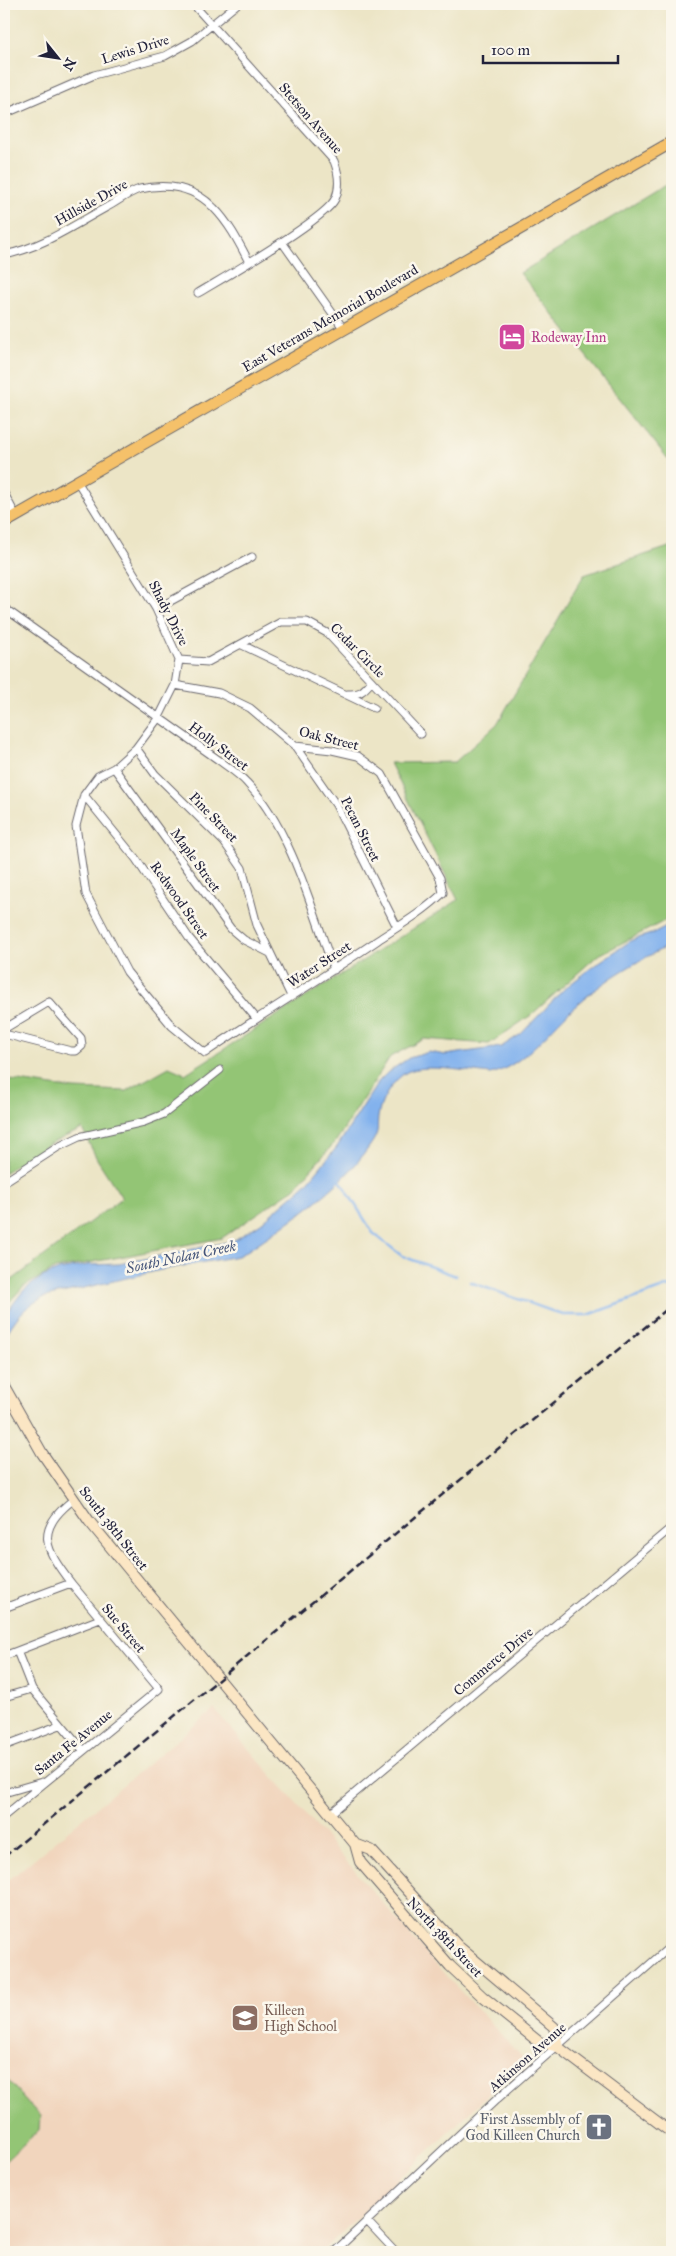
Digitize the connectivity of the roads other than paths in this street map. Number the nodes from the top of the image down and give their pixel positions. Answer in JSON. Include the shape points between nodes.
{"nodes":[{"id":1,"x":193,"y":4,"type":"edge"},
{"id":2,"x":237,"y":4,"type":"edge"},
{"id":3,"x":213,"y":26,"type":"junction"},
{"id":4,"x":4,"y":114,"type":"edge"},
{"id":5,"x":672,"y":142,"type":"edge"},
{"id":6,"x":282,"y":242,"type":"junction"},
{"id":7,"x":4,"y":255,"type":"edge"},
{"id":8,"x":250,"y":262,"type":"junction"},
{"id":9,"x":198,"y":293,"type":"dead end"},
{"id":10,"x":343,"y":328,"type":"junction"},
{"id":11,"x":77,"y":481,"type":"junction"},
{"id":12,"x":4,"y":493,"type":"edge"},
{"id":13,"x":16,"y":516,"type":"junction"},
{"id":14,"x":4,"y":523,"type":"edge"},
{"id":15,"x":252,"y":557,"type":"dead end"},
{"id":16,"x":156,"y":609,"type":"junction"},
{"id":17,"x":7,"y":610,"type":"dead end"},
{"id":18,"x":242,"y":645,"type":"junction"},
{"id":19,"x":179,"y":660,"type":"junction"},
{"id":20,"x":372,"y":681,"type":"junction"},
{"id":21,"x":175,"y":685,"type":"junction"},
{"id":22,"x":345,"y":694,"type":"junction"},
{"id":23,"x":374,"y":708,"type":"dead end"},
{"id":24,"x":159,"y":718,"type":"junction"},
{"id":25,"x":422,"y":734,"type":"dead end"},
{"id":26,"x":295,"y":746,"type":"junction"},
{"id":27,"x":136,"y":748,"type":"junction"},
{"id":28,"x":114,"y":768,"type":"junction"},
{"id":29,"x":84,"y":795,"type":"junction"},
{"id":30,"x":443,"y":893,"type":"joint"},
{"id":31,"x":397,"y":928,"type":"junction"},
{"id":32,"x":270,"y":954,"type":"junction"},
{"id":33,"x":334,"y":970,"type":"junction"},
{"id":34,"x":291,"y":996,"type":"junction"},
{"id":35,"x":256,"y":1018,"type":"junction"},
{"id":36,"x":4,"y":1030,"type":"edge"},
{"id":37,"x":4,"y":1034,"type":"edge"},
{"id":38,"x":205,"y":1054,"type":"joint"},
{"id":39,"x":220,"y":1070,"type":"dead end"},
{"id":40,"x":4,"y":1182,"type":"edge"},
{"id":41,"x":4,"y":1386,"type":"edge"},
{"id":42,"x":73,"y":1500,"type":"junction"},
{"id":43,"x":672,"y":1527,"type":"edge"},
{"id":44,"x":70,"y":1583,"type":"junction"},
{"id":45,"x":4,"y":1608,"type":"edge"},
{"id":46,"x":100,"y":1619,"type":"junction"},
{"id":47,"x":17,"y":1651,"type":"junction"},
{"id":48,"x":4,"y":1656,"type":"edge"},
{"id":49,"x":217,"y":1677,"type":"joint"},
{"id":50,"x":159,"y":1689,"type":"joint"},
{"id":51,"x":32,"y":1690,"type":"junction"},
{"id":52,"x":4,"y":1697,"type":"edge"},
{"id":53,"x":60,"y":1724,"type":"junction"},
{"id":54,"x":4,"y":1746,"type":"edge"},
{"id":55,"x":83,"y":1750,"type":"junction"},
{"id":56,"x":45,"y":1782,"type":"junction"},
{"id":57,"x":4,"y":1793,"type":"edge"},
{"id":58,"x":330,"y":1814,"type":"junction"},
{"id":59,"x":4,"y":1816,"type":"edge"},
{"id":60,"x":355,"y":1844,"type":"junction"},
{"id":61,"x":453,"y":1940,"type":"junction"},
{"id":62,"x":672,"y":1945,"type":"edge"},
{"id":63,"x":438,"y":1953,"type":"junction"},
{"id":64,"x":558,"y":2047,"type":"junction"},
{"id":65,"x":672,"y":2133,"type":"edge"},
{"id":66,"x":367,"y":2221,"type":"junction"},
{"id":67,"x":334,"y":2252,"type":"edge"},
{"id":68,"x":396,"y":2252,"type":"edge"}],
"edges":[{"from":1,"to":3,"type":"street","name":"Stetson Avenue"},
{"from":2,"to":3,"type":"street","name":"Lewis Drive"},
{"from":3,"to":4,"type":"street","name":"Lewis Drive","via":[[165,56],[94,75]]},
{"from":3,"to":6,"type":"street","name":"Stetson Avenue","via":[[334,161],[339,174],[335,200]]},
{"from":5,"to":10,"type":"main road","name":"East Veterans Memorial Boulevard"},
{"from":6,"to":8,"type":"street","name":"Stetson Avenue"},
{"from":6,"to":10,"type":"street"},
{"from":7,"to":8,"type":"street","name":"Hillside Drive","via":[[43,242],[138,190],[164,185],[190,190],[213,206],[230,226]]},
{"from":8,"to":9,"type":"street","name":"Stetson Avenue"},
{"from":10,"to":11,"type":"main road","name":"East Veterans Memorial Boulevard"},
{"from":11,"to":13,"type":"main road","name":"East Veterans Memorial Boulevard"},
{"from":11,"to":16,"type":"street","name":"Shady Drive"},
{"from":12,"to":13,"type":"street"},
{"from":13,"to":14,"type":"main road","name":"East Veterans Memorial Boulevard"},
{"from":15,"to":16,"type":"street"},
{"from":16,"to":19,"type":"street","name":"Shady Drive"},
{"from":17,"to":24,"type":"street","name":"Holly Street"},
{"from":18,"to":19,"type":"street","name":"Cedar Circle","via":[[208,662]]},
{"from":18,"to":20,"type":"street","name":"Cedar Circle","via":[[281,622],[307,622],[327,632]]},
{"from":18,"to":22,"type":"street"},
{"from":19,"to":21,"type":"street","name":"Shady Drive"},
{"from":20,"to":22,"type":"street","via":[[357,695]]},
{"from":20,"to":25,"type":"street","name":"Cedar Circle"},
{"from":21,"to":24,"type":"street","name":"Shady Drive"},
{"from":21,"to":26,"type":"street","name":"Oak Street","via":[[219,693],[250,708]]},
{"from":22,"to":23,"type":"street"},
{"from":24,"to":27,"type":"street","name":"Shady Drive"},
{"from":24,"to":33,"type":"street","name":"Holly Street","via":[[247,783],[276,822]]},
{"from":26,"to":30,"type":"street","name":"Oak Street","via":[[358,756],[382,774],[440,878]]},
{"from":26,"to":31,"type":"street","name":"Pecan Street","via":[[336,805]]},
{"from":27,"to":28,"type":"street","name":"Shady Drive"},
{"from":27,"to":32,"type":"street","name":"Pine Street","via":[[156,774],[224,842],[242,868],[257,925]]},
{"from":28,"to":29,"type":"street","name":"Shady Drive","via":[[98,776]]},
{"from":28,"to":32,"type":"street","name":"Maple Street","via":[[231,929]]},
{"from":29,"to":35,"type":"street","name":"Redwood Street","via":[[136,859],[189,938]]},
{"from":29,"to":38,"type":"street","name":"Shady Drive","via":[[76,826],[86,894],[127,972],[172,1026]]},
{"from":30,"to":31,"type":"street","name":"Water Street","via":[[424,911]]},
{"from":31,"to":33,"type":"street","name":"Water Street"},
{"from":32,"to":34,"type":"street","name":"Pine Street"},
{"from":33,"to":34,"type":"street","name":"Water Street"},
{"from":34,"to":35,"type":"street","name":"Water Street"},
{"from":35,"to":38,"type":"street","name":"Water Street"},
{"from":36,"to":37,"type":"street","via":[[49,1002],[81,1038],[82,1046],[76,1052]]},
{"from":39,"to":40,"type":"street","via":[[164,1114],[79,1137]]},
{"from":41,"to":42,"type":"main road","name":"South 38th Street","via":[[30,1434]]},
{"from":42,"to":44,"type":"street","name":"Sue Street","via":[[58,1512],[47,1539],[53,1559]]},
{"from":42,"to":49,"type":"main road","name":"South 38th Street"},
{"from":43,"to":58,"type":"street","name":"Commerce Drive"},
{"from":44,"to":45,"type":"street"},
{"from":44,"to":46,"type":"street","name":"Sue Street"},
{"from":46,"to":47,"type":"street"},
{"from":46,"to":50,"type":"street","name":"Sue Street"},
{"from":47,"to":48,"type":"street"},
{"from":47,"to":51,"type":"street"},
{"from":49,"to":58,"type":"main road","name":"North 38th Street"},
{"from":50,"to":55,"type":"street","name":"Santa Fe Avenue"},
{"from":51,"to":52,"type":"street"},
{"from":51,"to":53,"type":"street"},
{"from":53,"to":54,"type":"street"},
{"from":53,"to":55,"type":"street"},
{"from":55,"to":56,"type":"street","name":"Santa Fe Avenue"},
{"from":56,"to":57,"type":"street"},
{"from":56,"to":59,"type":"street","name":"Santa Fe Avenue"},
{"from":58,"to":60,"type":"main road","name":"North 38th Street"},
{"from":60,"to":61,"type":"main road","name":"North 38th Street","via":[[371,1850]]},
{"from":60,"to":63,"type":"main road","name":"North 38th Street","via":[[360,1862]]},
{"from":61,"to":63,"type":"main road"},
{"from":61,"to":64,"type":"main road","name":"North 38th Street","via":[[554,2027]]},
{"from":62,"to":64,"type":"street","name":"Atkinson Avenue"},
{"from":63,"to":64,"type":"main road","name":"North 38th Street","via":[[483,1997],[539,2042]]},
{"from":64,"to":65,"type":"main road","name":"North 38th Street"},
{"from":64,"to":66,"type":"street","name":"Atkinson Avenue","via":[[497,2099]]},
{"from":66,"to":67,"type":"street","name":"Atkinson Avenue"},
{"from":66,"to":68,"type":"street"}]}
